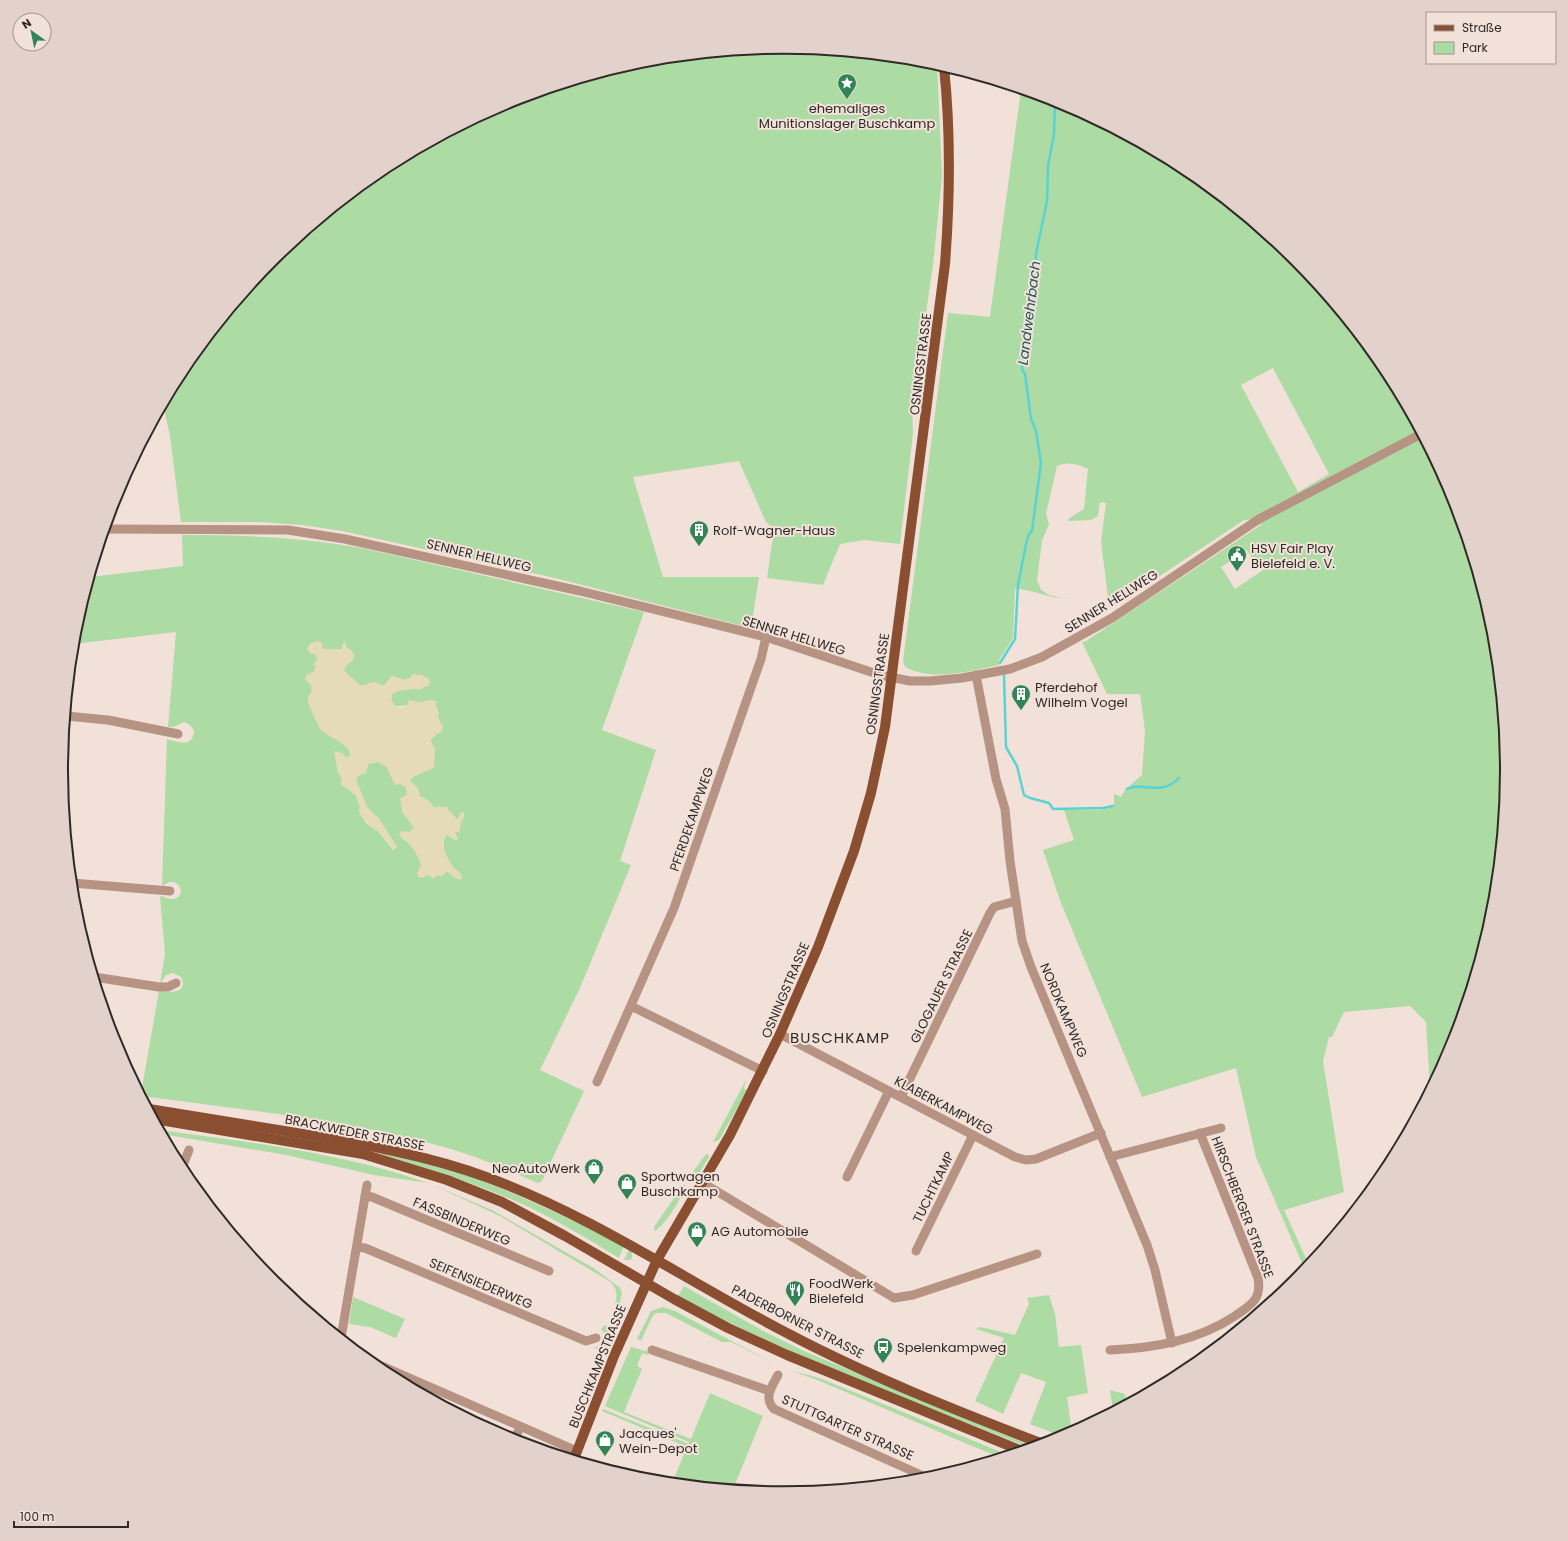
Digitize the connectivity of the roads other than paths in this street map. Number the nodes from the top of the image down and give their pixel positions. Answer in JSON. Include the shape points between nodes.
{"nodes":[{"id":1,"x":944,"y":73,"type":"edge"},
{"id":2,"x":1417,"y":436,"type":"edge"},
{"id":3,"x":110,"y":529,"type":"edge"},
{"id":4,"x":766,"y":637,"type":"junction"},
{"id":5,"x":976,"y":675,"type":"junction"},
{"id":6,"x":892,"y":678,"type":"junction"},
{"id":7,"x":70,"y":716,"type":"edge"},
{"id":8,"x":178,"y":734,"type":"dead end"},
{"id":9,"x":77,"y":883,"type":"edge"},
{"id":10,"x":170,"y":891,"type":"dead end"},
{"id":11,"x":1016,"y":901,"type":"junction"},
{"id":12,"x":99,"y":978,"type":"edge"},
{"id":13,"x":176,"y":983,"type":"dead end"},
{"id":14,"x":631,"y":1006,"type":"junction"},
{"id":15,"x":780,"y":1034,"type":"junction"},
{"id":16,"x":763,"y":1071,"type":"junction"},
{"id":17,"x":596,"y":1082,"type":"dead end"},
{"id":18,"x":889,"y":1091,"type":"junction"},
{"id":19,"x":902,"y":1097,"type":"junction"},
{"id":20,"x":153,"y":1110,"type":"edge"},
{"id":21,"x":158,"y":1120,"type":"edge"},
{"id":22,"x":1221,"y":1128,"type":"dead end"},
{"id":23,"x":1200,"y":1133,"type":"junction"},
{"id":24,"x":1101,"y":1134,"type":"junction"},
{"id":25,"x":973,"y":1135,"type":"junction"},
{"id":26,"x":189,"y":1150,"type":"dead end"},
{"id":27,"x":1110,"y":1157,"type":"junction"},
{"id":28,"x":184,"y":1163,"type":"edge"},
{"id":29,"x":847,"y":1176,"type":"dead end"},
{"id":30,"x":703,"y":1183,"type":"junction"},
{"id":31,"x":367,"y":1185,"type":"dead end"},
{"id":32,"x":365,"y":1196,"type":"junction"},
{"id":33,"x":357,"y":1247,"type":"junction"},
{"id":34,"x":916,"y":1251,"type":"dead end"},
{"id":35,"x":1037,"y":1254,"type":"dead end"},
{"id":36,"x":657,"y":1260,"type":"junction"},
{"id":37,"x":549,"y":1271,"type":"dead end"},
{"id":38,"x":646,"y":1283,"type":"junction"},
{"id":39,"x":342,"y":1334,"type":"edge"},
{"id":40,"x":596,"y":1338,"type":"dead end"},
{"id":41,"x":1172,"y":1343,"type":"junction"},
{"id":42,"x":652,"y":1350,"type":"dead end"},
{"id":43,"x":1110,"y":1350,"type":"dead end"},
{"id":44,"x":397,"y":1373,"type":"edge"},
{"id":45,"x":778,"y":1375,"type":"dead end"},
{"id":46,"x":770,"y":1391,"type":"junction"},
{"id":47,"x":440,"y":1392,"type":"junction"},
{"id":48,"x":438,"y":1397,"type":"edge"},
{"id":49,"x":520,"y":1427,"type":"junction"},
{"id":50,"x":517,"y":1435,"type":"edge"},
{"id":51,"x":1035,"y":1441,"type":"edge"},
{"id":52,"x":1016,"y":1448,"type":"edge"},
{"id":53,"x":575,"y":1455,"type":"edge"},
{"id":54,"x":919,"y":1474,"type":"edge"}],
"edges":[{"from":1,"to":6,"type":"main road","name":"OSNINGSTRASSE","via":[[950,156],[945,264]]},
{"from":2,"to":5,"type":"street","name":"SENNER HELLWEG","via":[[1259,519],[1112,618],[1047,655],[1022,666]]},
{"from":3,"to":4,"type":"street","name":"SENNER HELLWEG","via":[[288,530],[345,539],[580,591]]},
{"from":4,"to":6,"type":"street","name":"SENNER HELLWEG"},
{"from":4,"to":14,"type":"street","name":"PFERDEKAMPWEG","via":[[761,659],[683,883]]},
{"from":5,"to":6,"type":"street","name":"SENNER HELLWEG","via":[[930,681]]},
{"from":5,"to":11,"type":"street","name":"NORDKAMPWEG","via":[[996,779],[1005,809]]},
{"from":6,"to":15,"type":"main road","name":"OSNINGSTRASSE","via":[[875,774],[854,851]]},
{"from":7,"to":8,"type":"street","via":[[108,720]]},
{"from":9,"to":10,"type":"street"},
{"from":11,"to":19,"type":"street","name":"GLOGAUER STRASSE","via":[[994,907],[990,913]]},
{"from":11,"to":24,"type":"street","name":"NORDKAMPWEG","via":[[1026,952]]},
{"from":12,"to":13,"type":"street","via":[[159,987],[168,987]]},
{"from":14,"to":16,"type":"street"},
{"from":14,"to":17,"type":"street","name":"PFERDEKAMPWEG"},
{"from":15,"to":16,"type":"main road","name":"OSNINGSTRASSE"},
{"from":15,"to":18,"type":"street","name":"KLABERKAMPWEG"},
{"from":16,"to":30,"type":"main road","name":"OSNINGSTRASSE"},
{"from":18,"to":19,"type":"street","name":"KLABERKAMPWEG"},
{"from":18,"to":29,"type":"street"},
{"from":19,"to":25,"type":"street","name":"KLABERKAMPWEG"},
{"from":20,"to":36,"type":"main road","name":"BRACKWEDER STRASSE","via":[[365,1144],[449,1165],[490,1178],[539,1199],[610,1233]]},
{"from":21,"to":38,"type":"main road","name":"BRACKWEDER STRASSE","via":[[363,1154],[447,1180],[523,1213]]},
{"from":22,"to":23,"type":"street"},
{"from":23,"to":27,"type":"street"},
{"from":23,"to":41,"type":"street","name":"HIRSCHBERGER STRASSE","via":[[1236,1220],[1260,1289],[1257,1298],[1248,1307],[1229,1320],[1200,1334]]},
{"from":24,"to":25,"type":"street","name":"KLABERKAMPWEG","via":[[1036,1159],[1026,1160]]},
{"from":24,"to":27,"type":"street","name":"NORDKAMPWEG"},
{"from":25,"to":34,"type":"street","name":"TUCHTKAMP"},
{"from":26,"to":28,"type":"street"},
{"from":27,"to":41,"type":"street","name":"NORDKAMPWEG","via":[[1147,1245]]},
{"from":30,"to":35,"type":"street","via":[[894,1298],[913,1295]]},
{"from":30,"to":36,"type":"main road","name":"OSNINGSTRASSE"},
{"from":31,"to":32,"type":"street"},
{"from":32,"to":33,"type":"street"},
{"from":32,"to":37,"type":"street","name":"FASSBINDERWEG"},
{"from":33,"to":39,"type":"street"},
{"from":33,"to":40,"type":"street","name":"SEIFENSIEDERWEG","via":[[365,1248],[586,1341]]},
{"from":36,"to":38,"type":"main road","name":"BUSCHKAMPSTRASSE"},
{"from":36,"to":51,"type":"main road","name":"PADERBORNER STRASSE","via":[[802,1341],[940,1403]]},
{"from":38,"to":52,"type":"main road","via":[[728,1328],[787,1355]]},
{"from":38,"to":53,"type":"main road","name":"BUSCHKAMPSTRASSE"},
{"from":41,"to":43,"type":"street","name":"HIRSCHBERGER STRASSE"},
{"from":42,"to":46,"type":"street","name":"STUTTGARTER STRASSE"},
{"from":44,"to":47,"type":"street"},
{"from":45,"to":46,"type":"street","name":"STUTTGARTER STRASSE"},
{"from":46,"to":54,"type":"street","name":"STUTTGARTER STRASSE","via":[[768,1401],[774,1409]]},
{"from":47,"to":48,"type":"street"},
{"from":47,"to":49,"type":"street"},
{"from":49,"to":50,"type":"street"},
{"from":49,"to":53,"type":"street"}]}
